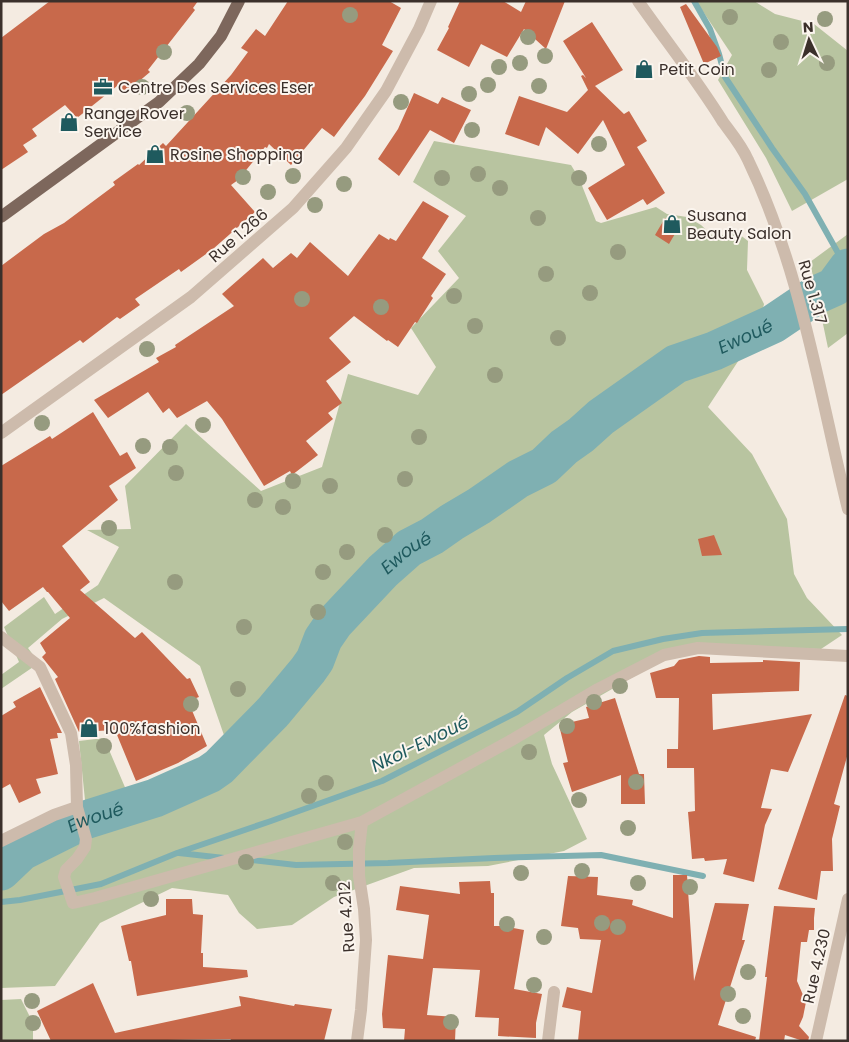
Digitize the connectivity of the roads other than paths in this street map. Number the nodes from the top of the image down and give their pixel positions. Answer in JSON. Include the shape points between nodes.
{"nodes":[{"id":1,"x":240,"y":1,"type":"edge"},
{"id":2,"x":431,"y":1,"type":"edge"},
{"id":3,"x":638,"y":1,"type":"edge"},
{"id":4,"x":1,"y":217,"type":"edge"},
{"id":5,"x":1,"y":433,"type":"edge"},
{"id":6,"x":848,"y":509,"type":"edge"},
{"id":7,"x":1,"y":637,"type":"edge"},
{"id":8,"x":848,"y":656,"type":"edge"},
{"id":9,"x":77,"y":807,"type":"junction"},
{"id":10,"x":362,"y":822,"type":"junction"},
{"id":11,"x":1,"y":841,"type":"edge"},
{"id":12,"x":848,"y":899,"type":"edge"},
{"id":13,"x":554,"y":992,"type":"dead end"},
{"id":14,"x":357,"y":1041,"type":"edge"},
{"id":15,"x":548,"y":1041,"type":"edge"},
{"id":16,"x":816,"y":1041,"type":"edge"}],
"edges":[{"from":1,"to":4,"type":"main road","via":[[221,36],[200,64],[159,102]]},
{"from":2,"to":5,"type":"street","name":"Rue 1.266","via":[[386,91],[346,148],[294,208],[191,297]]},
{"from":3,"to":6,"type":"street","name":"Rue 1.317","via":[[747,158],[770,211],[807,328]]},
{"from":7,"to":9,"type":"street","via":[[40,667],[71,733]]},
{"from":8,"to":10,"type":"street","via":[[698,648],[664,655]]},
{"from":9,"to":10,"type":"street","via":[[86,839],[85,846],[64,877],[73,904]]},
{"from":9,"to":11,"type":"street"},
{"from":10,"to":14,"type":"street","name":"Rue 4.212","via":[[359,876],[366,940]]},
{"from":12,"to":16,"type":"street","name":"Rue 4.230"},
{"from":13,"to":15,"type":"street"}]}
